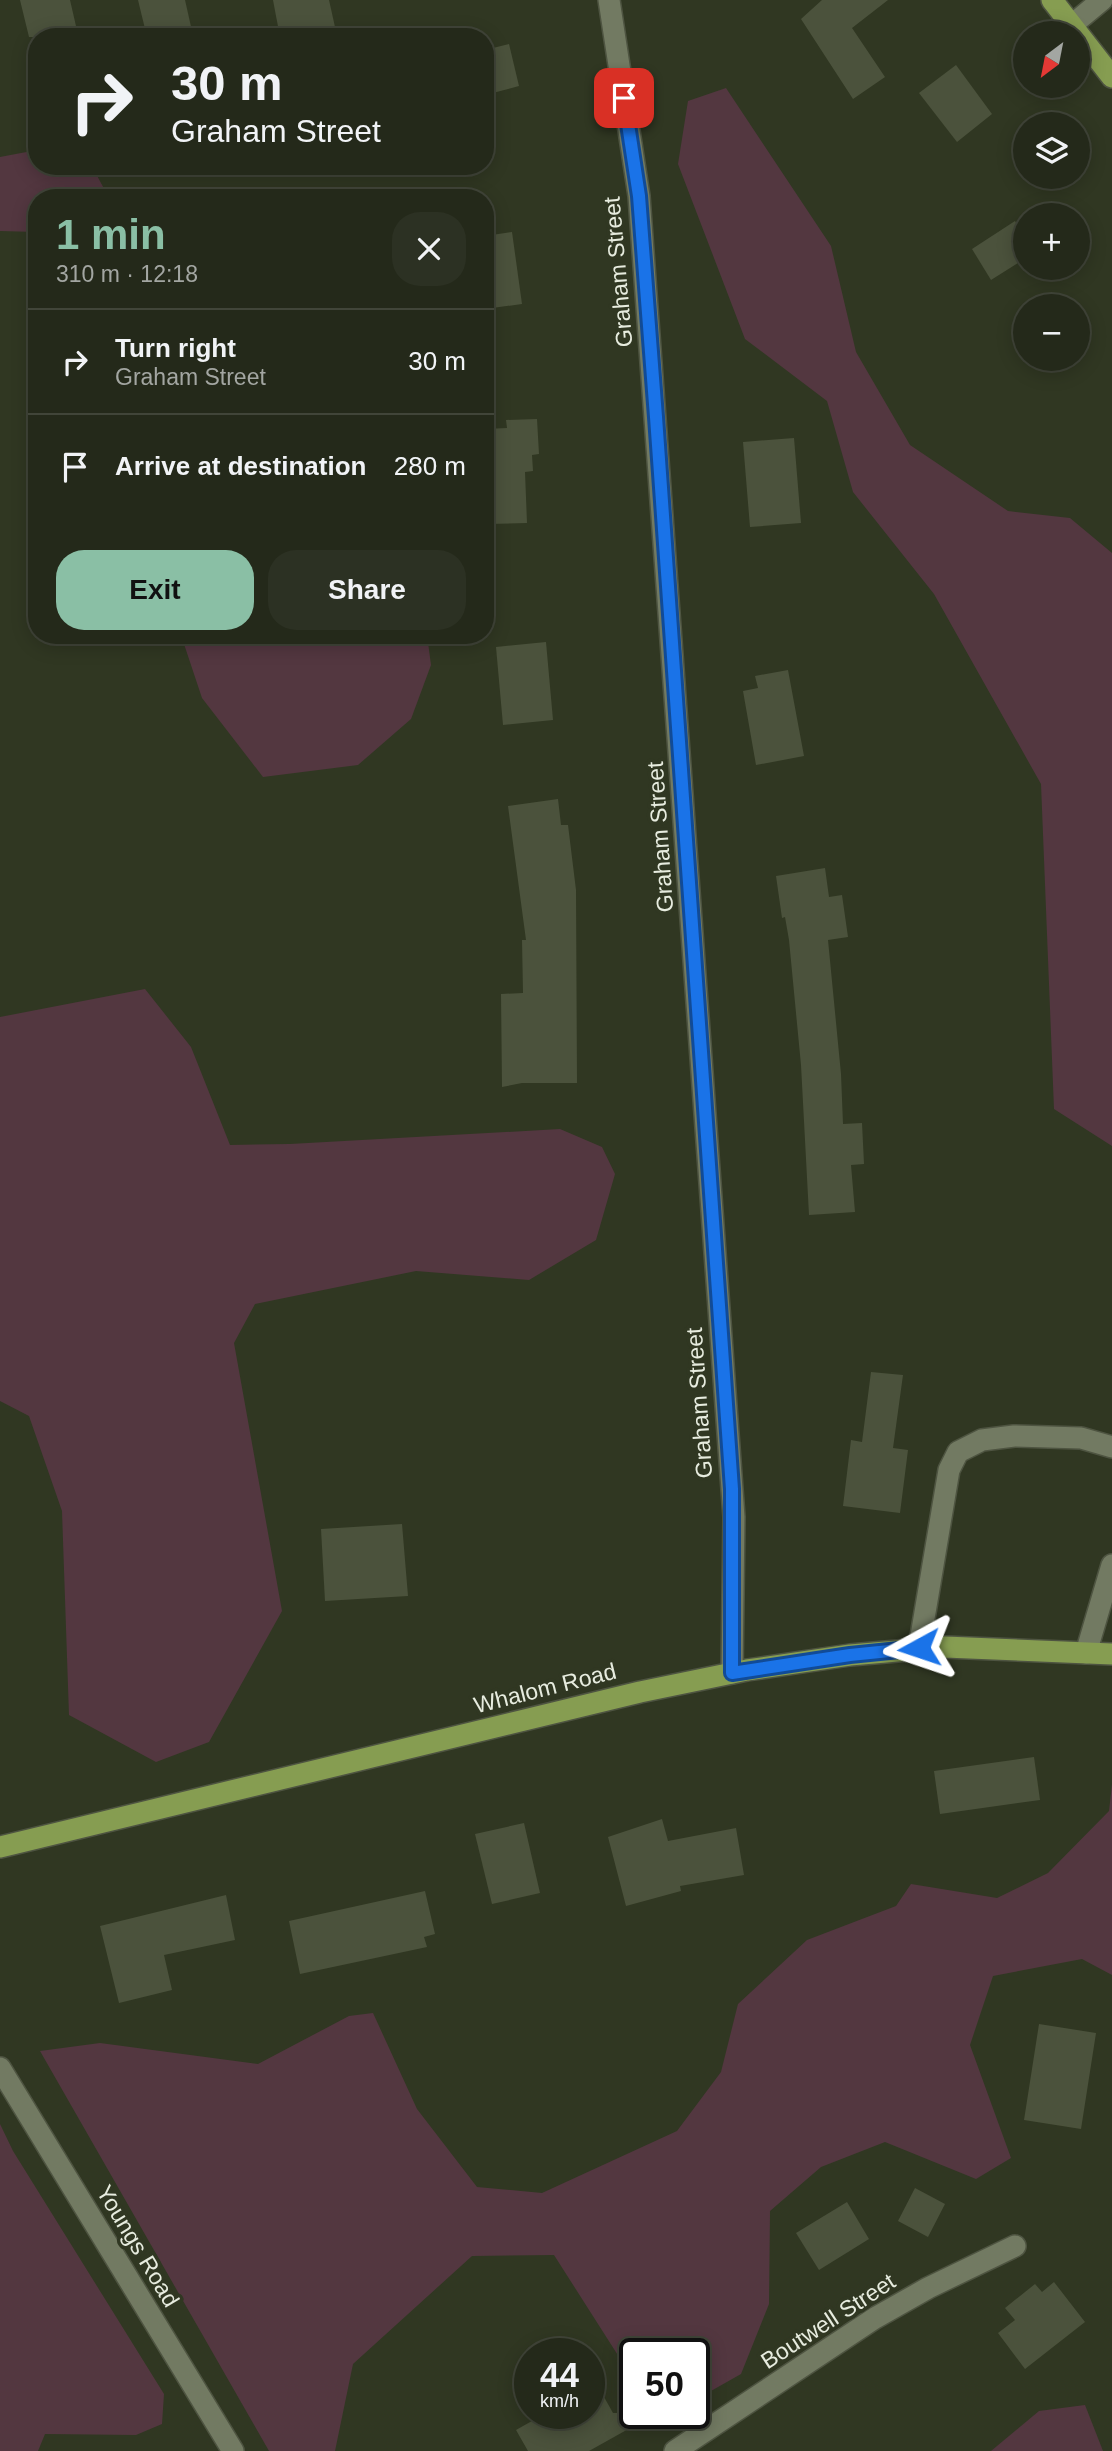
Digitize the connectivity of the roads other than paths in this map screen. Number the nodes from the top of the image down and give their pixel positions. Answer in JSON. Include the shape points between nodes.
{"nodes":[{"id":1,"x":609,"y":0,"type":"edge"},
{"id":2,"x":1052,"y":0,"type":"edge"},
{"id":3,"x":1102,"y":0,"type":"edge"},
{"id":4,"x":1069,"y":21,"type":"edge"},
{"id":5,"x":1077,"y":21,"type":"edge"},
{"id":6,"x":1090,"y":49,"type":"edge"},
{"id":7,"x":1112,"y":78,"type":"edge"},
{"id":8,"x":1112,"y":1447,"type":"edge"},
{"id":9,"x":1112,"y":1565,"type":"edge"},
{"id":10,"x":919,"y":1648,"type":"junction"},
{"id":11,"x":1087,"y":1653,"type":"junction"},
{"id":12,"x":1112,"y":1654,"type":"edge"},
{"id":13,"x":732,"y":1673,"type":"junction"},
{"id":14,"x":0,"y":1847,"type":"edge"},
{"id":15,"x":0,"y":2068,"type":"edge"},
{"id":16,"x":1015,"y":2246,"type":"dead end"},
{"id":17,"x":233,"y":2451,"type":"edge"},
{"id":18,"x":675,"y":2451,"type":"edge"}],
"edges":[{"from":1,"to":13,"type":"street","name":"Graham Street","via":[[639,196],[656,417],[733,1517]]},
{"from":2,"to":4,"type":"main road"},
{"from":3,"to":5,"type":"street"},
{"from":6,"to":7,"type":"main road"},
{"from":8,"to":10,"type":"street","via":[[1082,1438],[1014,1436],[982,1440],[958,1452],[949,1470]]},
{"from":9,"to":11,"type":"street"},
{"from":10,"to":11,"type":"main road","name":"Whalom Road"},
{"from":10,"to":13,"type":"main road","name":"Whalom Road"},
{"from":11,"to":12,"type":"main road","name":"Whalom Road"},
{"from":13,"to":14,"type":"main road","name":"Whalom Road"},
{"from":15,"to":17,"type":"street","name":"Youngs Road"},
{"from":16,"to":18,"type":"street","name":"Boutwell Street","via":[[875,2318]]}]}
